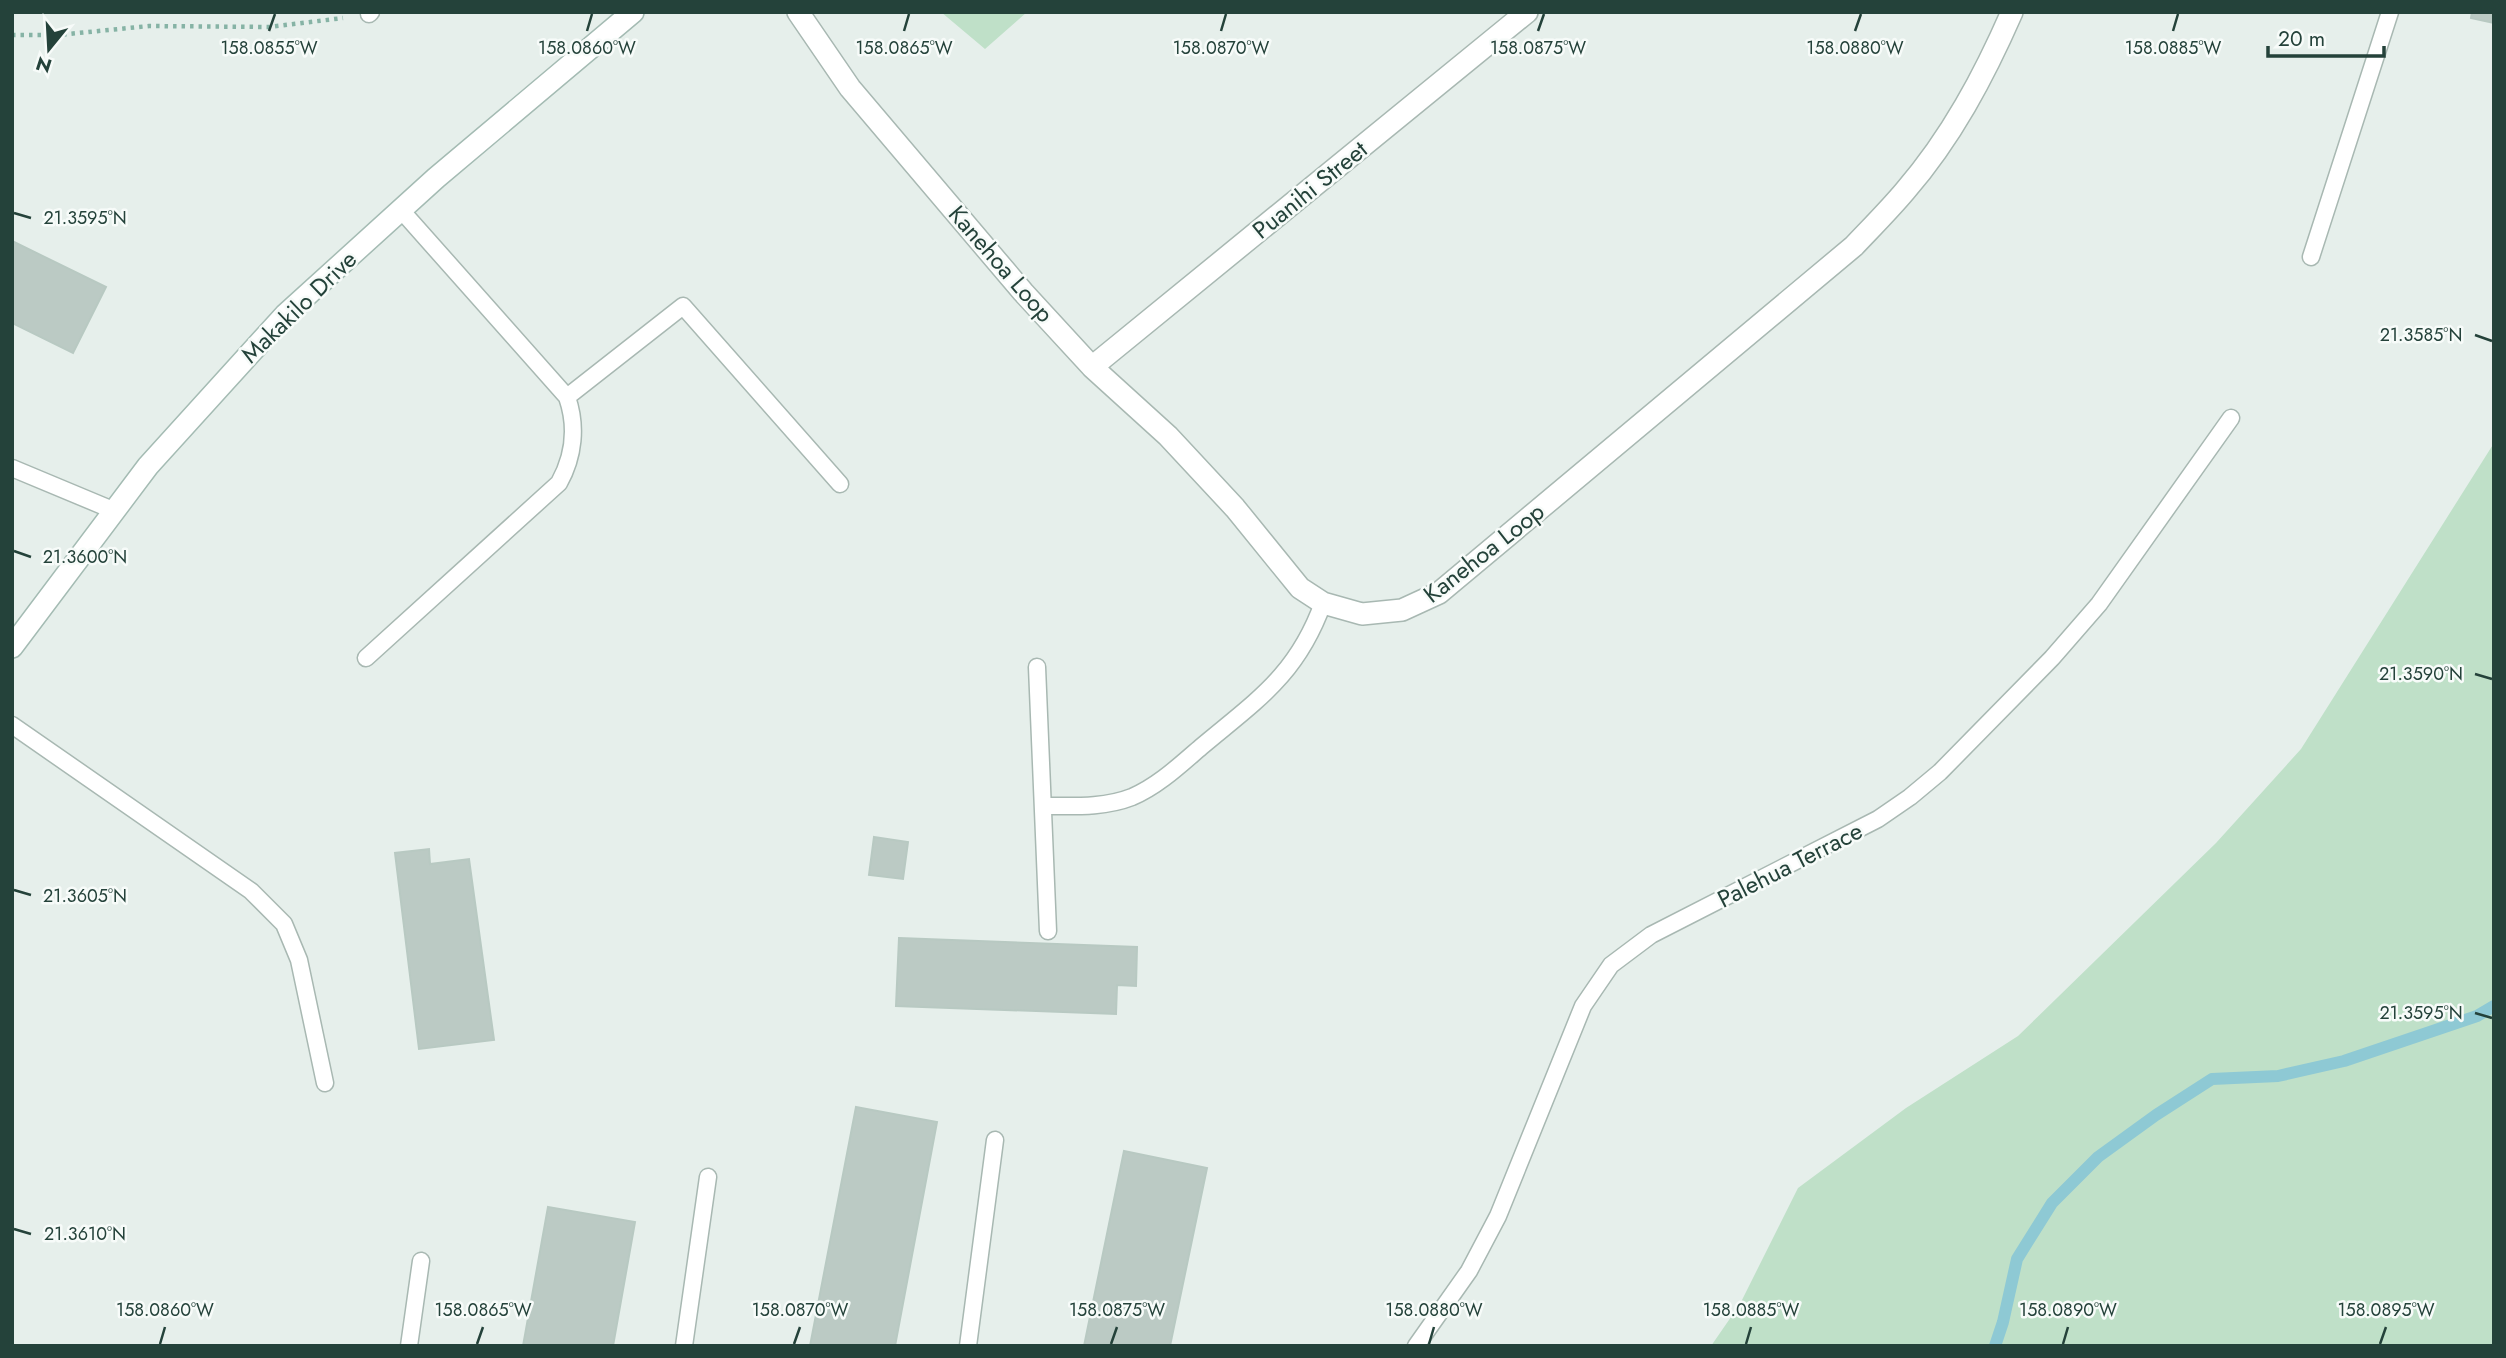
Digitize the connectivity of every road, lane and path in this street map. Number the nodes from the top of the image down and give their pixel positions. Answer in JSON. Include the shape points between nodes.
{"nodes":[{"id":1,"x":633,"y":12,"type":"edge"},
{"id":2,"x":797,"y":12,"type":"edge"},
{"id":3,"x":1527,"y":12,"type":"edge"},
{"id":4,"x":2012,"y":12,"type":"edge"},
{"id":5,"x":2390,"y":12,"type":"edge"},
{"id":6,"x":370,"y":13,"type":"edge"},
{"id":7,"x":12,"y":35,"type":"edge"},
{"id":8,"x":401,"y":210,"type":"junction"},
{"id":9,"x":2311,"y":257,"type":"dead end"},
{"id":10,"x":1092,"y":367,"type":"junction"},
{"id":11,"x":567,"y":397,"type":"junction"},
{"id":12,"x":2231,"y":418,"type":"dead end"},
{"id":13,"x":12,"y":468,"type":"edge"},
{"id":14,"x":840,"y":484,"type":"dead end"},
{"id":15,"x":115,"y":511,"type":"junction"},
{"id":16,"x":1322,"y":603,"type":"junction"},
{"id":17,"x":12,"y":647,"type":"edge"},
{"id":18,"x":366,"y":658,"type":"dead end"},
{"id":19,"x":1037,"y":667,"type":"dead end"},
{"id":20,"x":12,"y":725,"type":"edge"},
{"id":21,"x":1043,"y":806,"type":"junction"},
{"id":22,"x":1048,"y":931,"type":"dead end"},
{"id":23,"x":326,"y":1083,"type":"dead end"},
{"id":24,"x":995,"y":1140,"type":"dead end"},
{"id":25,"x":708,"y":1177,"type":"dead end"},
{"id":26,"x":421,"y":1261,"type":"dead end"},
{"id":27,"x":409,"y":1346,"type":"edge"},
{"id":28,"x":684,"y":1346,"type":"edge"},
{"id":29,"x":968,"y":1346,"type":"edge"},
{"id":30,"x":1416,"y":1346,"type":"edge"}],
"edges":[{"from":1,"to":8,"type":"street","name":"Makakilo Drive"},
{"from":2,"to":10,"type":"street","name":"Kanehoa Loop","via":[[850,88]]},
{"from":3,"to":10,"type":"street","name":"Puanihi Street"},
{"from":4,"to":16,"type":"street","name":"Kanehoa Loop","via":[[1952,129],[1906,190],[1854,246],[1439,593],[1389,613],[1362,614]]},
{"from":5,"to":9,"type":"lane"},
{"from":6,"to":7,"type":"path","via":[[269,27],[149,26]]},
{"from":8,"to":11,"type":"lane"},
{"from":8,"to":15,"type":"street","name":"Makakilo Drive","via":[[285,315],[148,466]]},
{"from":10,"to":16,"type":"street","name":"Kanehoa Loop","via":[[1176,445],[1290,579]]},
{"from":11,"to":14,"type":"lane","via":[[683,306]]},
{"from":11,"to":18,"type":"lane","via":[[573,441],[559,484]]},
{"from":12,"to":30,"type":"lane","name":"Palehua Terrace","via":[[2099,604],[1940,772],[1878,819],[1651,935],[1611,965],[1583,1006],[1498,1216],[1469,1271]]},
{"from":13,"to":15,"type":"lane"},
{"from":15,"to":17,"type":"street","name":"Makakilo Drive"},
{"from":16,"to":21,"type":"lane","via":[[1304,646],[1277,683],[1157,783],[1133,797],[1106,804]]},
{"from":19,"to":21,"type":"lane"},
{"from":20,"to":23,"type":"lane","via":[[251,891],[284,923],[299,960]]},
{"from":21,"to":22,"type":"lane"},
{"from":24,"to":29,"type":"lane"},
{"from":25,"to":28,"type":"lane"},
{"from":26,"to":27,"type":"lane"}]}
